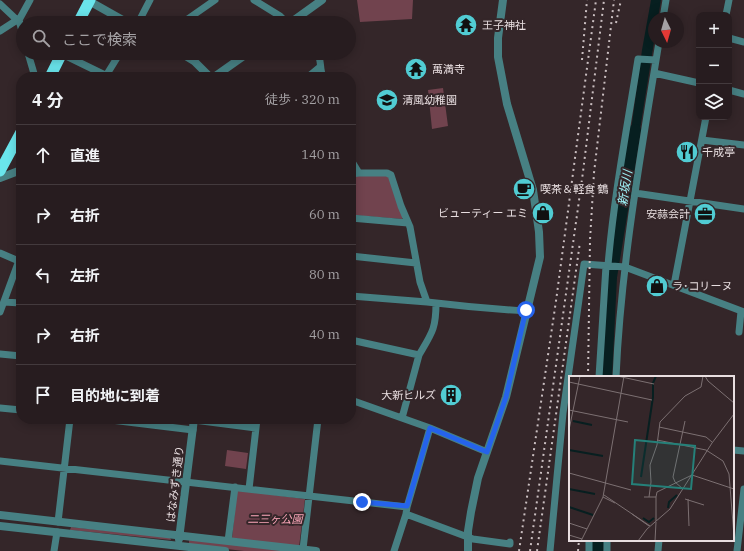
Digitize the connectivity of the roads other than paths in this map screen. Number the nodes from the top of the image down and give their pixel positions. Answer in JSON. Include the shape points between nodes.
{"nodes":[{"id":1,"x":30,"y":0,"type":"edge"},
{"id":2,"x":88,"y":0,"type":"edge"},
{"id":3,"x":150,"y":0,"type":"edge"},
{"id":4,"x":215,"y":0,"type":"edge"},
{"id":5,"x":254,"y":0,"type":"edge"},
{"id":6,"x":322,"y":0,"type":"edge"},
{"id":7,"x":503,"y":0,"type":"edge"},
{"id":8,"x":666,"y":0,"type":"edge"},
{"id":9,"x":729,"y":0,"type":"edge"},
{"id":10,"x":0,"y":4,"type":"edge"},
{"id":11,"x":664,"y":12,"type":"edge"},
{"id":12,"x":727,"y":12,"type":"edge"},
{"id":13,"x":20,"y":16,"type":"edge"},
{"id":14,"x":81,"y":16,"type":"edge"},
{"id":15,"x":116,"y":16,"type":"edge"},
{"id":16,"x":142,"y":16,"type":"edge"},
{"id":17,"x":192,"y":16,"type":"edge"},
{"id":18,"x":280,"y":16,"type":"edge"},
{"id":19,"x":299,"y":16,"type":"edge"},
{"id":20,"x":16,"y":18,"type":"edge"},
{"id":21,"x":16,"y":21,"type":"edge"},
{"id":22,"x":0,"y":30,"type":"edge"},
{"id":23,"x":732,"y":39,"type":"edge"},
{"id":24,"x":744,"y":42,"type":"edge"},
{"id":25,"x":658,"y":48,"type":"edge"},
{"id":26,"x":30,"y":60,"type":"edge"},
{"id":27,"x":59,"y":60,"type":"edge"},
{"id":28,"x":74,"y":60,"type":"edge"},
{"id":29,"x":116,"y":60,"type":"edge"},
{"id":30,"x":192,"y":60,"type":"edge"},
{"id":31,"x":238,"y":60,"type":"edge"},
{"id":32,"x":320,"y":60,"type":"edge"},
{"id":33,"x":656,"y":60,"type":"junction"},
{"id":34,"x":320,"y":68,"type":"junction"},
{"id":35,"x":34,"y":72,"type":"edge"},
{"id":36,"x":53,"y":72,"type":"edge"},
{"id":37,"x":98,"y":72,"type":"edge"},
{"id":38,"x":108,"y":72,"type":"edge"},
{"id":39,"x":207,"y":72,"type":"edge"},
{"id":40,"x":221,"y":72,"type":"edge"},
{"id":41,"x":315,"y":72,"type":"edge"},
{"id":42,"x":321,"y":72,"type":"edge"},
{"id":43,"x":654,"y":73,"type":"junction"},
{"id":44,"x":696,"y":82,"type":"edge"},
{"id":45,"x":732,"y":91,"type":"edge"},
{"id":46,"x":744,"y":94,"type":"edge"},
{"id":47,"x":705,"y":120,"type":"edge"},
{"id":48,"x":702,"y":140,"type":"junction"},
{"id":49,"x":16,"y":141,"type":"edge"},
{"id":50,"x":744,"y":145,"type":"edge"},
{"id":51,"x":356,"y":168,"type":"edge"},
{"id":52,"x":0,"y":171,"type":"edge"},
{"id":53,"x":16,"y":172,"type":"edge"},
{"id":54,"x":356,"y":173,"type":"edge"},
{"id":55,"x":359,"y":173,"type":"junction"},
{"id":56,"x":0,"y":178,"type":"edge"},
{"id":57,"x":635,"y":193,"type":"junction"},
{"id":58,"x":690,"y":201,"type":"junction"},
{"id":59,"x":744,"y":209,"type":"edge"},
{"id":60,"x":356,"y":218,"type":"edge"},
{"id":61,"x":408,"y":223,"type":"junction"},
{"id":62,"x":0,"y":253,"type":"edge"},
{"id":63,"x":356,"y":257,"type":"edge"},
{"id":64,"x":16,"y":258,"type":"edge"},
{"id":65,"x":416,"y":263,"type":"junction"},
{"id":66,"x":607,"y":266,"type":"junction"},
{"id":67,"x":624,"y":267,"type":"junction"},
{"id":68,"x":16,"y":270,"type":"edge"},
{"id":69,"x":674,"y":285,"type":"junction"},
{"id":70,"x":356,"y":296,"type":"edge"},
{"id":71,"x":4,"y":302,"type":"junction"},
{"id":72,"x":427,"y":302,"type":"junction"},
{"id":73,"x":16,"y":303,"type":"edge"},
{"id":74,"x":436,"y":303,"type":"junction"},
{"id":75,"x":526,"y":310,"type":"junction"},
{"id":76,"x":0,"y":312,"type":"edge"},
{"id":77,"x":743,"y":312,"type":"edge"},
{"id":78,"x":739,"y":332,"type":"dead end"},
{"id":79,"x":356,"y":341,"type":"edge"},
{"id":80,"x":0,"y":354,"type":"edge"},
{"id":81,"x":419,"y":355,"type":"junction"},
{"id":82,"x":16,"y":356,"type":"edge"},
{"id":83,"x":599,"y":376,"type":"edge"},
{"id":84,"x":616,"y":376,"type":"edge"},
{"id":85,"x":356,"y":402,"type":"edge"},
{"id":86,"x":0,"y":408,"type":"edge"},
{"id":87,"x":16,"y":410,"type":"edge"},
{"id":88,"x":402,"y":418,"type":"junction"},
{"id":89,"x":69,"y":424,"type":"edge"},
{"id":90,"x":143,"y":424,"type":"edge"},
{"id":91,"x":193,"y":424,"type":"edge"},
{"id":92,"x":225,"y":424,"type":"edge"},
{"id":93,"x":256,"y":424,"type":"edge"},
{"id":94,"x":317,"y":424,"type":"edge"},
{"id":95,"x":256,"y":428,"type":"junction"},
{"id":96,"x":430,"y":428,"type":"junction"},
{"id":97,"x":192,"y":430,"type":"junction"},
{"id":98,"x":734,"y":450,"type":"edge"},
{"id":99,"x":744,"y":451,"type":"edge"},
{"id":100,"x":487,"y":452,"type":"junction"},
{"id":101,"x":0,"y":461,"type":"edge"},
{"id":102,"x":65,"y":468,"type":"junction"},
{"id":103,"x":186,"y":482,"type":"junction"},
{"id":104,"x":235,"y":487,"type":"junction"},
{"id":105,"x":249,"y":489,"type":"junction"},
{"id":106,"x":744,"y":489,"type":"edge"},
{"id":107,"x":309,"y":496,"type":"junction"},
{"id":108,"x":407,"y":510,"type":"junction"},
{"id":109,"x":0,"y":515,"type":"edge"},
{"id":110,"x":58,"y":522,"type":"junction"},
{"id":111,"x":0,"y":526,"type":"edge"},
{"id":112,"x":57,"y":532,"type":"junction"},
{"id":113,"x":180,"y":536,"type":"junction"},
{"id":114,"x":468,"y":538,"type":"junction"},
{"id":115,"x":228,"y":541,"type":"junction"},
{"id":116,"x":608,"y":541,"type":"edge"},
{"id":117,"x":659,"y":541,"type":"edge"},
{"id":118,"x":510,"y":542,"type":"dead end"},
{"id":119,"x":178,"y":548,"type":"edge"},
{"id":120,"x":303,"y":550,"type":"junction"},
{"id":121,"x":54,"y":551,"type":"edge"},
{"id":122,"x":225,"y":551,"type":"edge"},
{"id":123,"x":316,"y":551,"type":"edge"},
{"id":124,"x":394,"y":551,"type":"edge"},
{"id":125,"x":468,"y":551,"type":"edge"},
{"id":126,"x":550,"y":551,"type":"edge"},
{"id":127,"x":607,"y":551,"type":"edge"},
{"id":128,"x":658,"y":551,"type":"edge"},
{"id":129,"x":737,"y":551,"type":"edge"}],
"edges":[{"from":1,"to":13,"type":"street"},
{"from":2,"to":14,"type":"highway"},
{"from":2,"to":15,"type":"street"},
{"from":3,"to":16,"type":"street"},
{"from":4,"to":17,"type":"street"},
{"from":5,"to":18,"type":"street"},
{"from":6,"to":19,"type":"street"},
{"from":7,"to":75,"type":"street","via":[[498,57],[507,104],[533,190],[540,243],[540,256]]},
{"from":8,"to":11,"type":"street"},
{"from":9,"to":12,"type":"street"},
{"from":10,"to":20,"type":"street"},
{"from":21,"to":22,"type":"street"},
{"from":23,"to":24,"type":"street"},
{"from":25,"to":33,"type":"street"},
{"from":26,"to":35,"type":"street"},
{"from":27,"to":36,"type":"highway"},
{"from":28,"to":37,"type":"street"},
{"from":29,"to":38,"type":"street"},
{"from":30,"to":39,"type":"street"},
{"from":31,"to":40,"type":"street"},
{"from":32,"to":34,"type":"street"},
{"from":33,"to":43,"type":"street"},
{"from":33,"to":66,"type":"street","via":[[638,59]]},
{"from":34,"to":41,"type":"street"},
{"from":34,"to":42,"type":"street"},
{"from":43,"to":44,"type":"street"},
{"from":43,"to":57,"type":"street"},
{"from":45,"to":46,"type":"street"},
{"from":47,"to":48,"type":"street"},
{"from":48,"to":50,"type":"street"},
{"from":48,"to":58,"type":"street"},
{"from":49,"to":52,"type":"highway"},
{"from":51,"to":55,"type":"street"},
{"from":53,"to":56,"type":"street"},
{"from":54,"to":55,"type":"street"},
{"from":55,"to":61,"type":"street","via":[[390,174]]},
{"from":57,"to":58,"type":"street"},
{"from":57,"to":67,"type":"street"},
{"from":58,"to":59,"type":"street"},
{"from":58,"to":69,"type":"street"},
{"from":60,"to":61,"type":"street"},
{"from":61,"to":65,"type":"street"},
{"from":62,"to":64,"type":"street"},
{"from":63,"to":65,"type":"street"},
{"from":65,"to":72,"type":"street"},
{"from":66,"to":67,"type":"street"},
{"from":66,"to":83,"type":"street"},
{"from":66,"to":126,"type":"street","via":[[584,264],[563,413]]},
{"from":67,"to":69,"type":"street"},
{"from":67,"to":84,"type":"street"},
{"from":68,"to":71,"type":"street"},
{"from":69,"to":77,"type":"street"},
{"from":70,"to":72,"type":"street"},
{"from":71,"to":73,"type":"street"},
{"from":71,"to":76,"type":"street"},
{"from":72,"to":74,"type":"street"},
{"from":74,"to":75,"type":"street"},
{"from":74,"to":81,"type":"street","via":[[433,331]]},
{"from":75,"to":100,"type":"street","via":[[506,397]]},
{"from":77,"to":78,"type":"street"},
{"from":79,"to":81,"type":"street"},
{"from":80,"to":82,"type":"street"},
{"from":81,"to":88,"type":"street"},
{"from":85,"to":88,"type":"street"},
{"from":86,"to":87,"type":"street"},
{"from":88,"to":96,"type":"street"},
{"from":89,"to":102,"type":"street"},
{"from":90,"to":97,"type":"street"},
{"from":91,"to":97,"type":"street","name":"はなみずき通り"},
{"from":92,"to":95,"type":"street"},
{"from":93,"to":95,"type":"street"},
{"from":94,"to":107,"type":"street"},
{"from":95,"to":105,"type":"street"},
{"from":96,"to":100,"type":"street"},
{"from":96,"to":108,"type":"street"},
{"from":97,"to":103,"type":"street","name":"はなみずき通り"},
{"from":98,"to":99,"type":"street"},
{"from":100,"to":114,"type":"street","via":[[473,499]]},
{"from":101,"to":102,"type":"street"},
{"from":102,"to":103,"type":"street"},
{"from":102,"to":110,"type":"street"},
{"from":103,"to":104,"type":"street"},
{"from":103,"to":113,"type":"street","name":"はなみずき通り"},
{"from":104,"to":105,"type":"street"},
{"from":104,"to":115,"type":"street"},
{"from":105,"to":107,"type":"street"},
{"from":106,"to":129,"type":"street"},
{"from":107,"to":108,"type":"street"},
{"from":107,"to":120,"type":"street"},
{"from":108,"to":114,"type":"street"},
{"from":108,"to":124,"type":"street"},
{"from":109,"to":110,"type":"street"},
{"from":110,"to":112,"type":"street"},
{"from":110,"to":112,"type":"street"},
{"from":110,"to":113,"type":"street"},
{"from":111,"to":112,"type":"street"},
{"from":112,"to":119,"type":"street"},
{"from":112,"to":121,"type":"street"},
{"from":113,"to":115,"type":"street"},
{"from":113,"to":119,"type":"street","name":"はなみずき通り"},
{"from":114,"to":118,"type":"street"},
{"from":114,"to":125,"type":"street"},
{"from":115,"to":120,"type":"street"},
{"from":116,"to":127,"type":"street"},
{"from":117,"to":128,"type":"street"},
{"from":119,"to":122,"type":"street"},
{"from":120,"to":123,"type":"street"}]}
